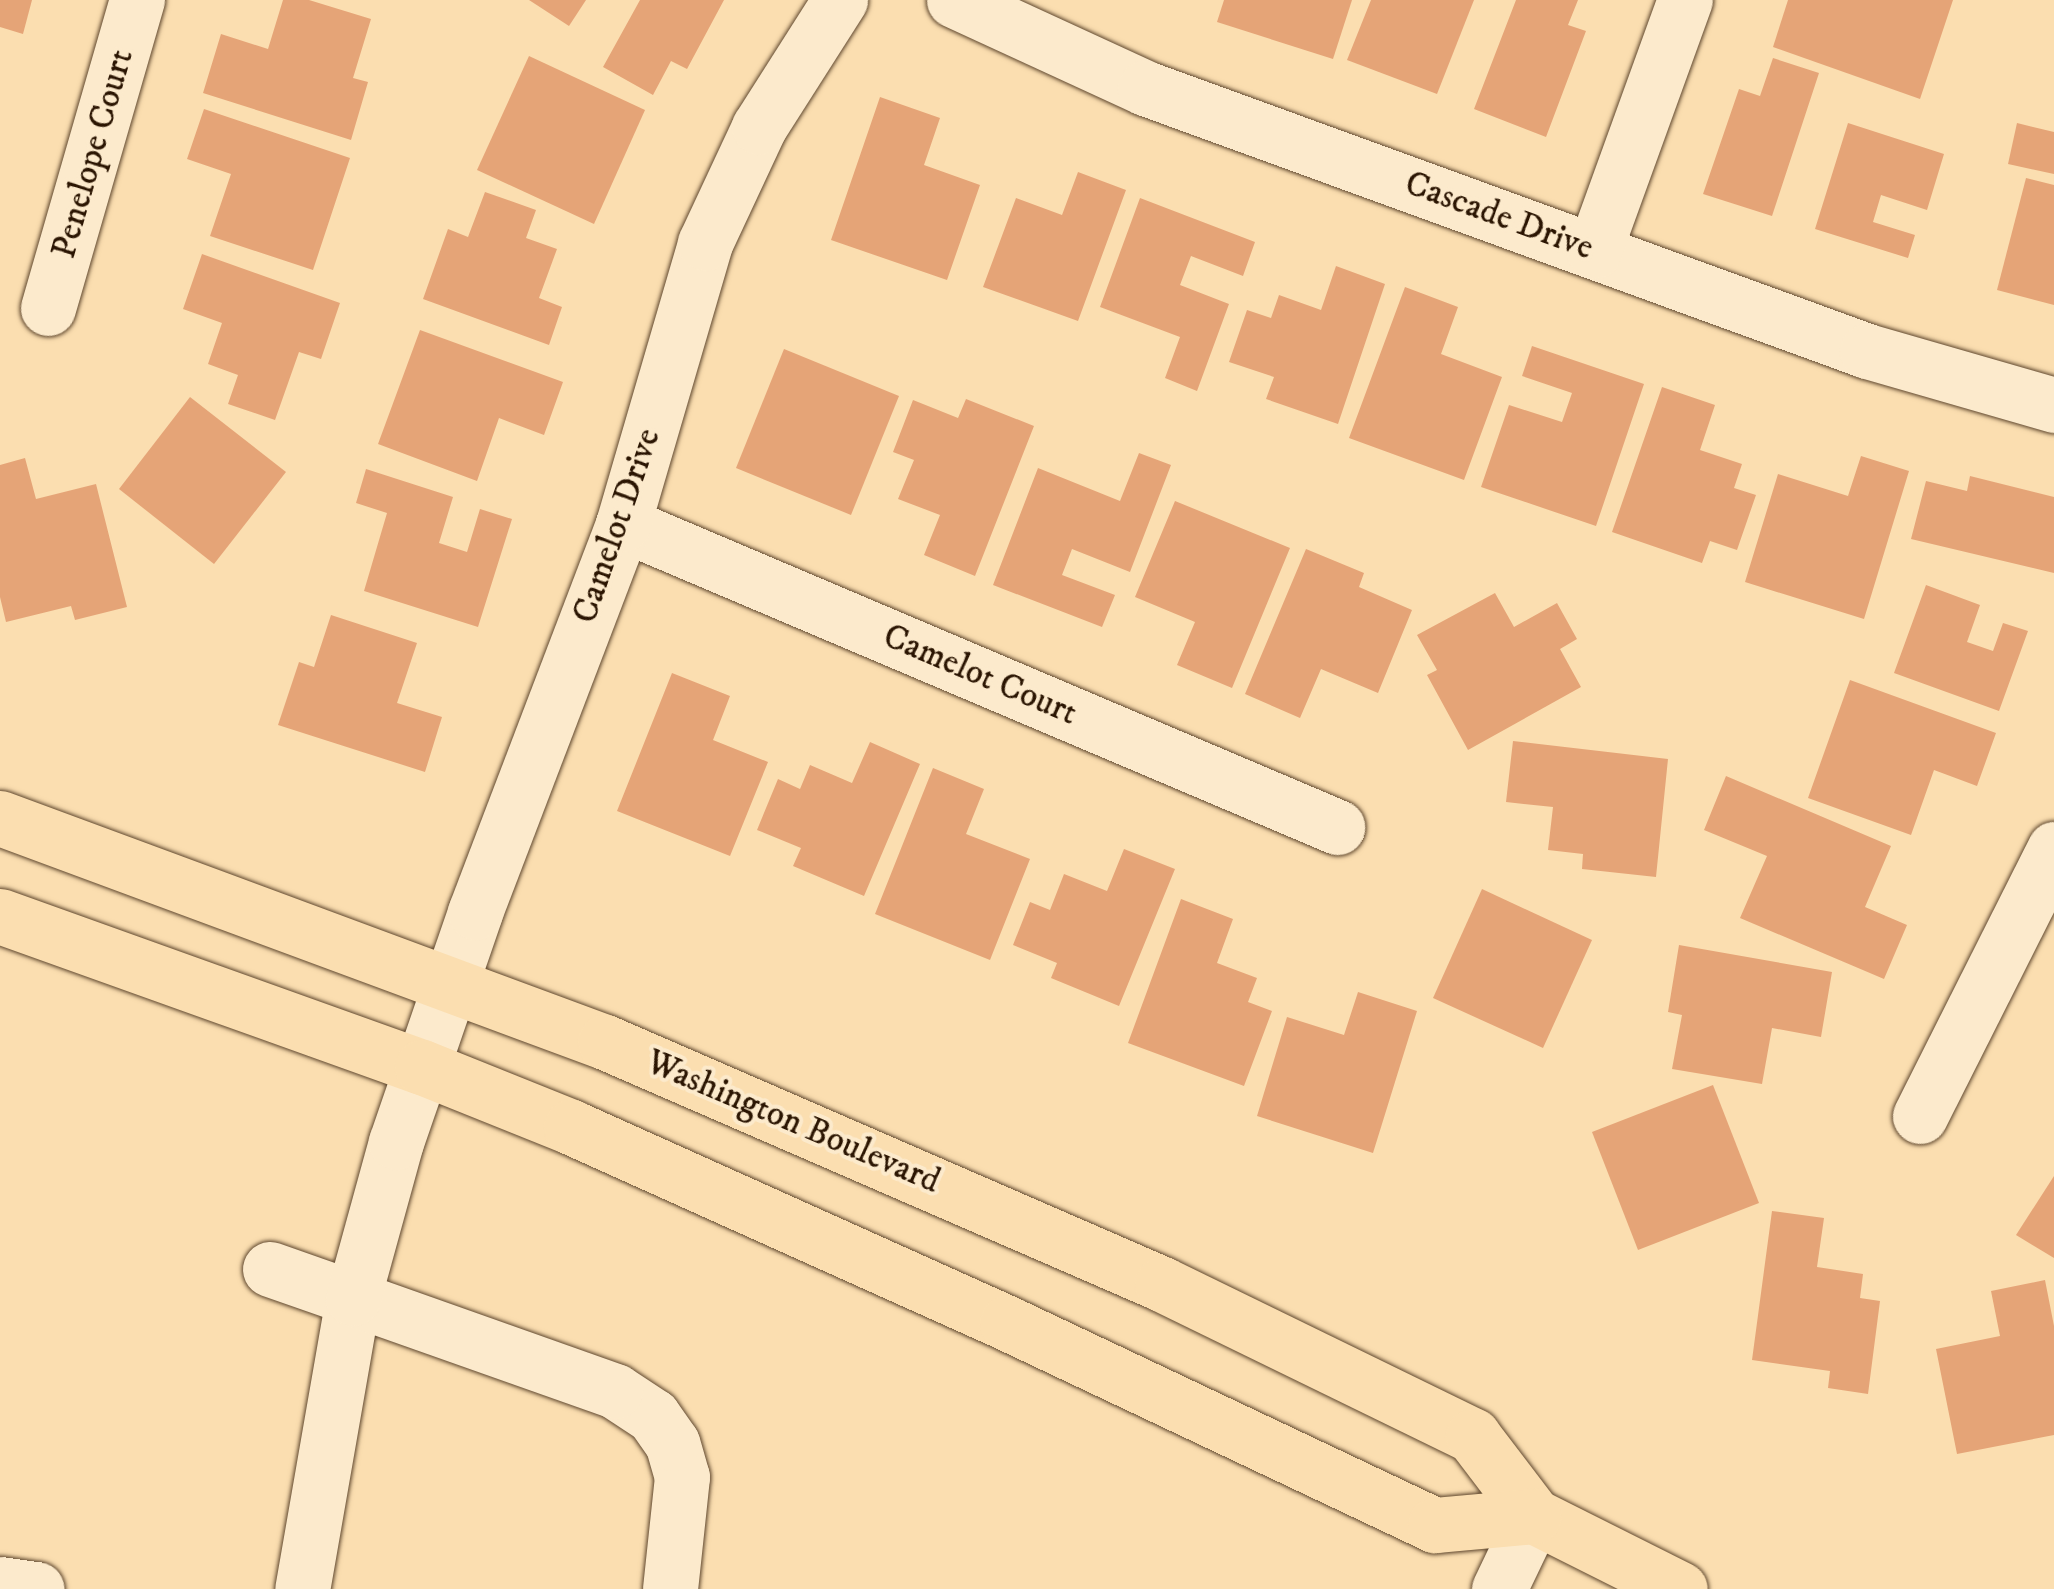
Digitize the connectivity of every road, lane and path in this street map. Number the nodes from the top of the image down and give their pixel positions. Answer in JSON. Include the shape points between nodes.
{"nodes":[{"id":1,"x":136,"y":0,"type":"edge"},
{"id":2,"x":840,"y":0,"type":"edge"},
{"id":3,"x":954,"y":0,"type":"edge"},
{"id":4,"x":1685,"y":0,"type":"edge"},
{"id":5,"x":1594,"y":250,"type":"junction"},
{"id":6,"x":48,"y":308,"type":"dead end"},
{"id":7,"x":2054,"y":405,"type":"edge"},
{"id":8,"x":623,"y":524,"type":"junction"},
{"id":9,"x":0,"y":818,"type":"edge"},
{"id":10,"x":1337,"y":827,"type":"dead end"},
{"id":11,"x":2054,"y":849,"type":"edge"},
{"id":12,"x":0,"y":916,"type":"edge"},
{"id":13,"x":451,"y":984,"type":"junction"},
{"id":14,"x":422,"y":1067,"type":"junction"},
{"id":15,"x":1920,"y":1116,"type":"dead end"},
{"id":16,"x":270,"y":1269,"type":"dead end"},
{"id":17,"x":353,"y":1298,"type":"junction"},
{"id":18,"x":1534,"y":1516,"type":"junction"},
{"id":19,"x":0,"y":1584,"type":"edge"},
{"id":20,"x":36,"y":1589,"type":"edge"},
{"id":21,"x":302,"y":1589,"type":"edge"},
{"id":22,"x":670,"y":1589,"type":"edge"},
{"id":23,"x":1499,"y":1589,"type":"edge"},
{"id":24,"x":1680,"y":1589,"type":"edge"}],
"edges":[{"from":1,"to":6,"type":"street","name":"Penelope Court"},
{"from":2,"to":8,"type":"street","name":"Camelot Drive","via":[[759,127],[705,242]]},
{"from":3,"to":5,"type":"street","name":"Cascade Drive","via":[[1145,88]]},
{"from":4,"to":5,"type":"street"},
{"from":5,"to":7,"type":"street","name":"Cascade Drive","via":[[1867,350]]},
{"from":8,"to":10,"type":"street","name":"Camelot Court"},
{"from":8,"to":13,"type":"street","name":"Camelot Drive"},
{"from":9,"to":13,"type":"main road","name":"Washington Boulevard"},
{"from":11,"to":15,"type":"street"},
{"from":12,"to":14,"type":"main road"},
{"from":13,"to":14,"type":"street","name":"Camelot Drive"},
{"from":13,"to":18,"type":"main road","name":"Washington Boulevard","via":[[728,1094],[1214,1309],[1473,1436]]},
{"from":14,"to":17,"type":"street","name":"Camelot Drive"},
{"from":14,"to":18,"type":"main road","via":[[811,1233],[1435,1525]]},
{"from":16,"to":17,"type":"street"},
{"from":17,"to":21,"type":"street","name":"Camelot Drive"},
{"from":17,"to":22,"type":"street","via":[[615,1391],[653,1416],[672,1443],[682,1477]]},
{"from":18,"to":23,"type":"street"},
{"from":18,"to":24,"type":"main road","name":"Washington Boulevard"},
{"from":19,"to":20,"type":"street"}]}
